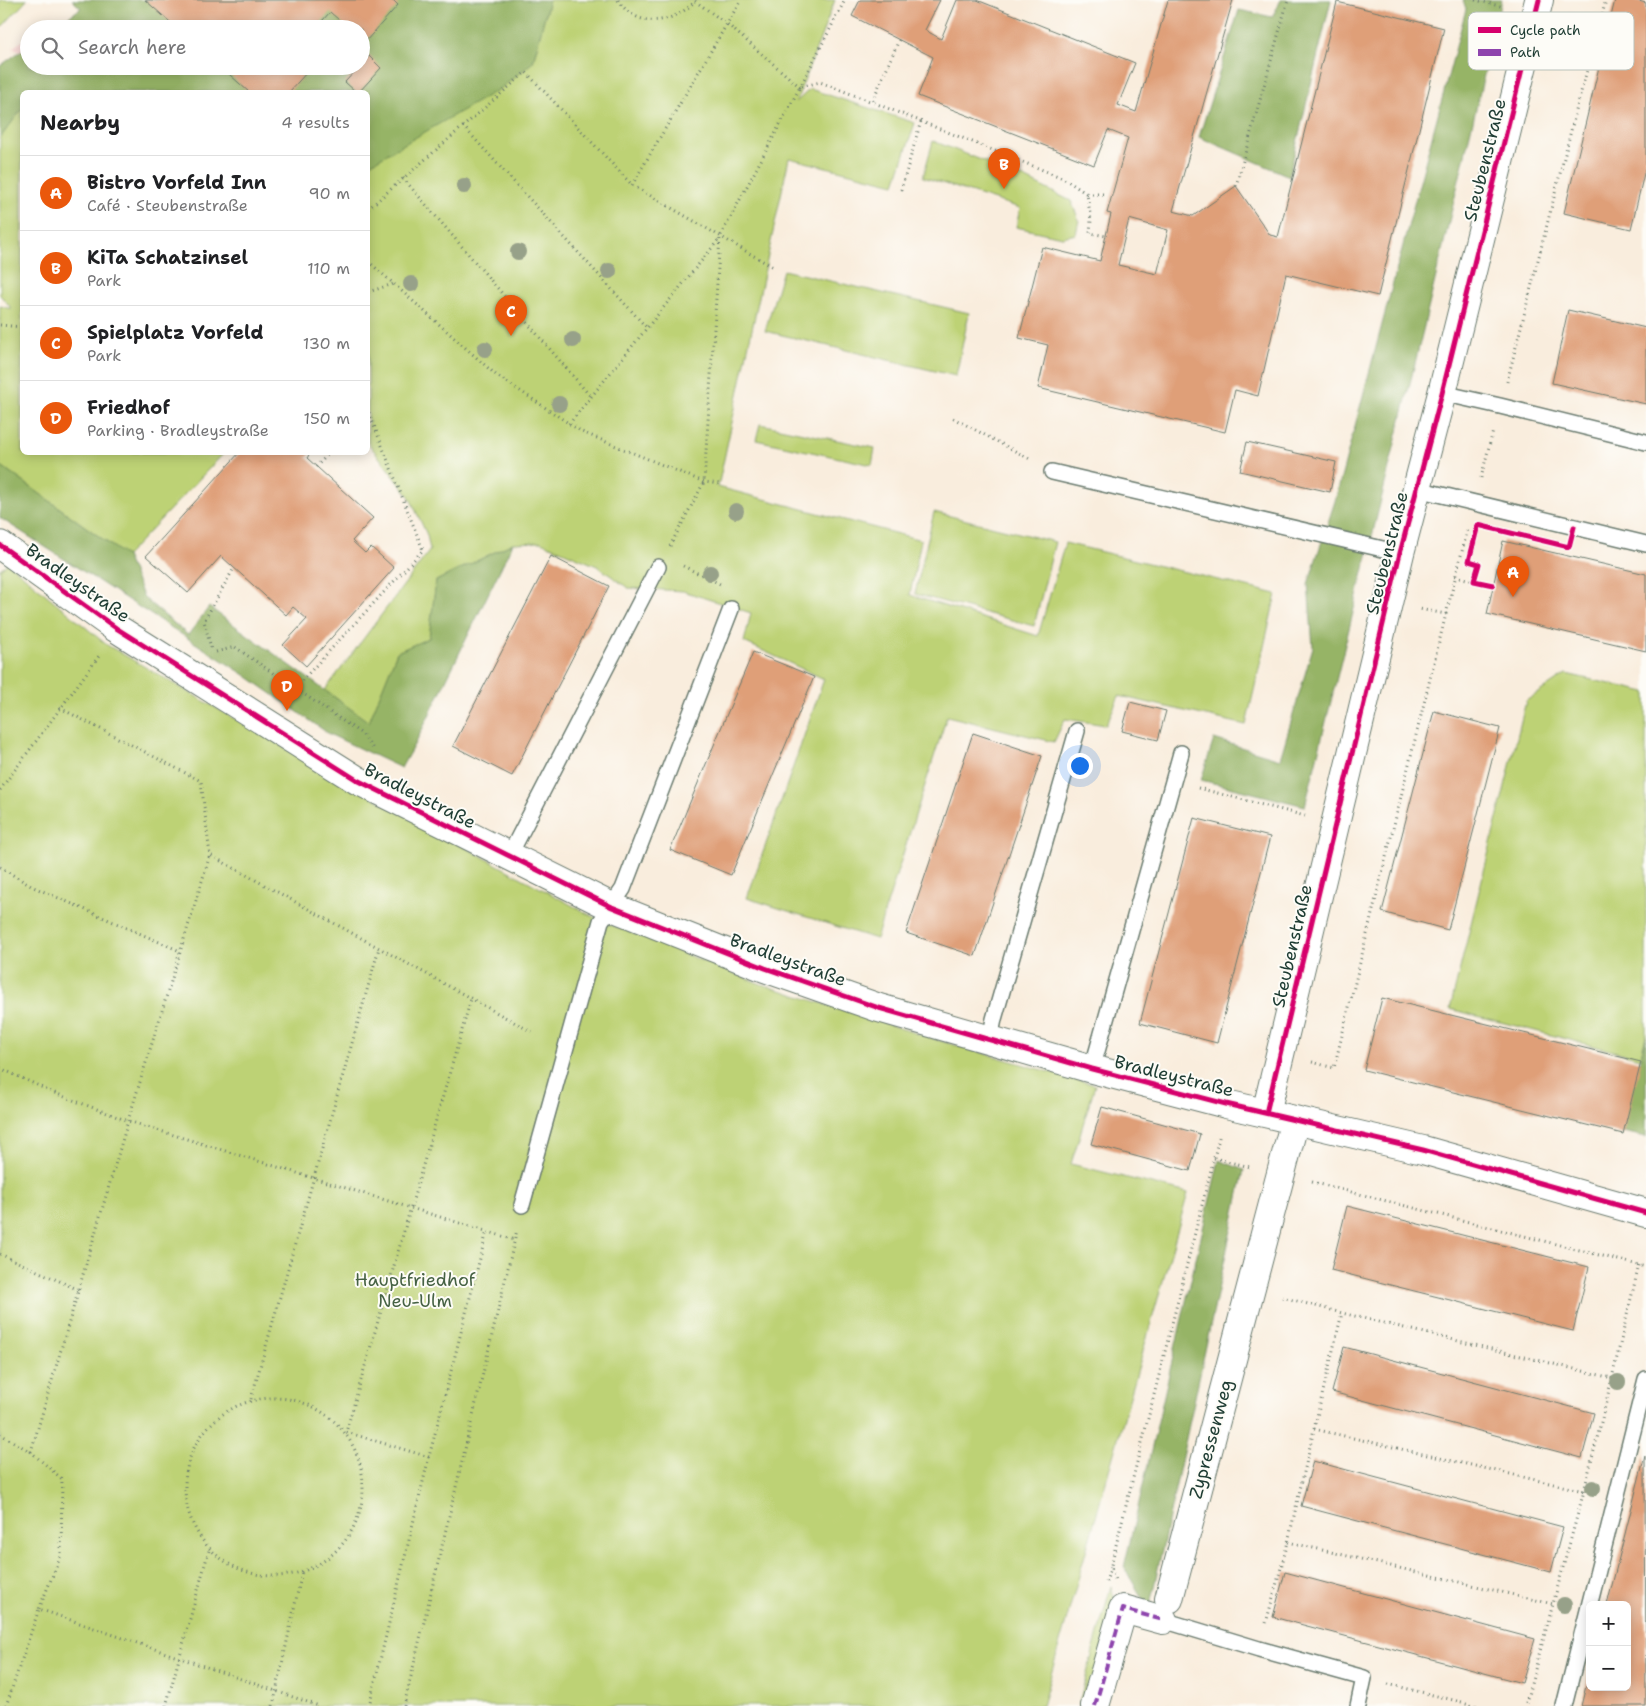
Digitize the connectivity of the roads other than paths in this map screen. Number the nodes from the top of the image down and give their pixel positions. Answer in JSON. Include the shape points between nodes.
{"nodes":[{"id":1,"x":1523,"y":70,"type":"edge"},
{"id":2,"x":1442,"y":393,"type":"junction"},
{"id":3,"x":1646,"y":442,"type":"edge"},
{"id":4,"x":1052,"y":472,"type":"road end"},
{"id":5,"x":1417,"y":489,"type":"junction"},
{"id":6,"x":1646,"y":544,"type":"edge"},
{"id":7,"x":0,"y":545,"type":"edge"},
{"id":8,"x":1400,"y":553,"type":"junction"},
{"id":9,"x":658,"y":567,"type":"dead end"},
{"id":10,"x":731,"y":610,"type":"road end"},
{"id":11,"x":1077,"y":731,"type":"dead end"},
{"id":12,"x":1181,"y":753,"type":"dead end"},
{"id":13,"x":508,"y":856,"type":"junction"},
{"id":14,"x":612,"y":907,"type":"junction"},
{"id":15,"x":990,"y":1039,"type":"junction"},
{"id":16,"x":1092,"y":1069,"type":"junction"},
{"id":17,"x":1266,"y":1113,"type":"junction"},
{"id":18,"x":1295,"y":1120,"type":"junction"},
{"id":19,"x":522,"y":1205,"type":"road end"},
{"id":20,"x":1646,"y":1213,"type":"edge"},
{"id":21,"x":1646,"y":1379,"type":"edge"},
{"id":22,"x":1166,"y":1609,"type":"junction"},
{"id":23,"x":1095,"y":1706,"type":"edge"},
{"id":24,"x":1358,"y":1706,"type":"edge"},
{"id":25,"x":1564,"y":1706,"type":"edge"}],
"edges":[{"from":1,"to":2,"type":"street","name":"Steubenstraße"},
{"from":2,"to":3,"type":"lane"},
{"from":2,"to":5,"type":"street","name":"Steubenstraße"},
{"from":4,"to":8,"type":"lane","name":"Steubenstraße"},
{"from":5,"to":6,"type":"lane","name":"Steubenstraße"},
{"from":5,"to":8,"type":"street","name":"Steubenstraße"},
{"from":7,"to":13,"type":"street","name":"Bradleystraße","via":[[116,628],[357,780]]},
{"from":8,"to":17,"type":"street","name":"Steubenstraße"},
{"from":9,"to":13,"type":"lane"},
{"from":10,"to":14,"type":"lane","via":[[623,889]]},
{"from":11,"to":15,"type":"lane"},
{"from":12,"to":16,"type":"lane","name":"Bradleystraße"},
{"from":13,"to":14,"type":"street","name":"Bradleystraße"},
{"from":14,"to":15,"type":"street","name":"Bradleystraße","via":[[765,968],[879,1008]]},
{"from":14,"to":19,"type":"lane","via":[[601,920]]},
{"from":15,"to":16,"type":"street","name":"Bradleystraße"},
{"from":16,"to":17,"type":"street","name":"Bradleystraße"},
{"from":17,"to":18,"type":"street","name":"Bradleystraße"},
{"from":18,"to":20,"type":"street","name":"Bradleystraße","via":[[1423,1150]]},
{"from":18,"to":22,"type":"street","name":"Zypressenweg"},
{"from":21,"to":25,"type":"lane"},
{"from":22,"to":23,"type":"street","via":[[1123,1609]]},
{"from":22,"to":24,"type":"lane","via":[[1258,1649],[1364,1678]]}]}
